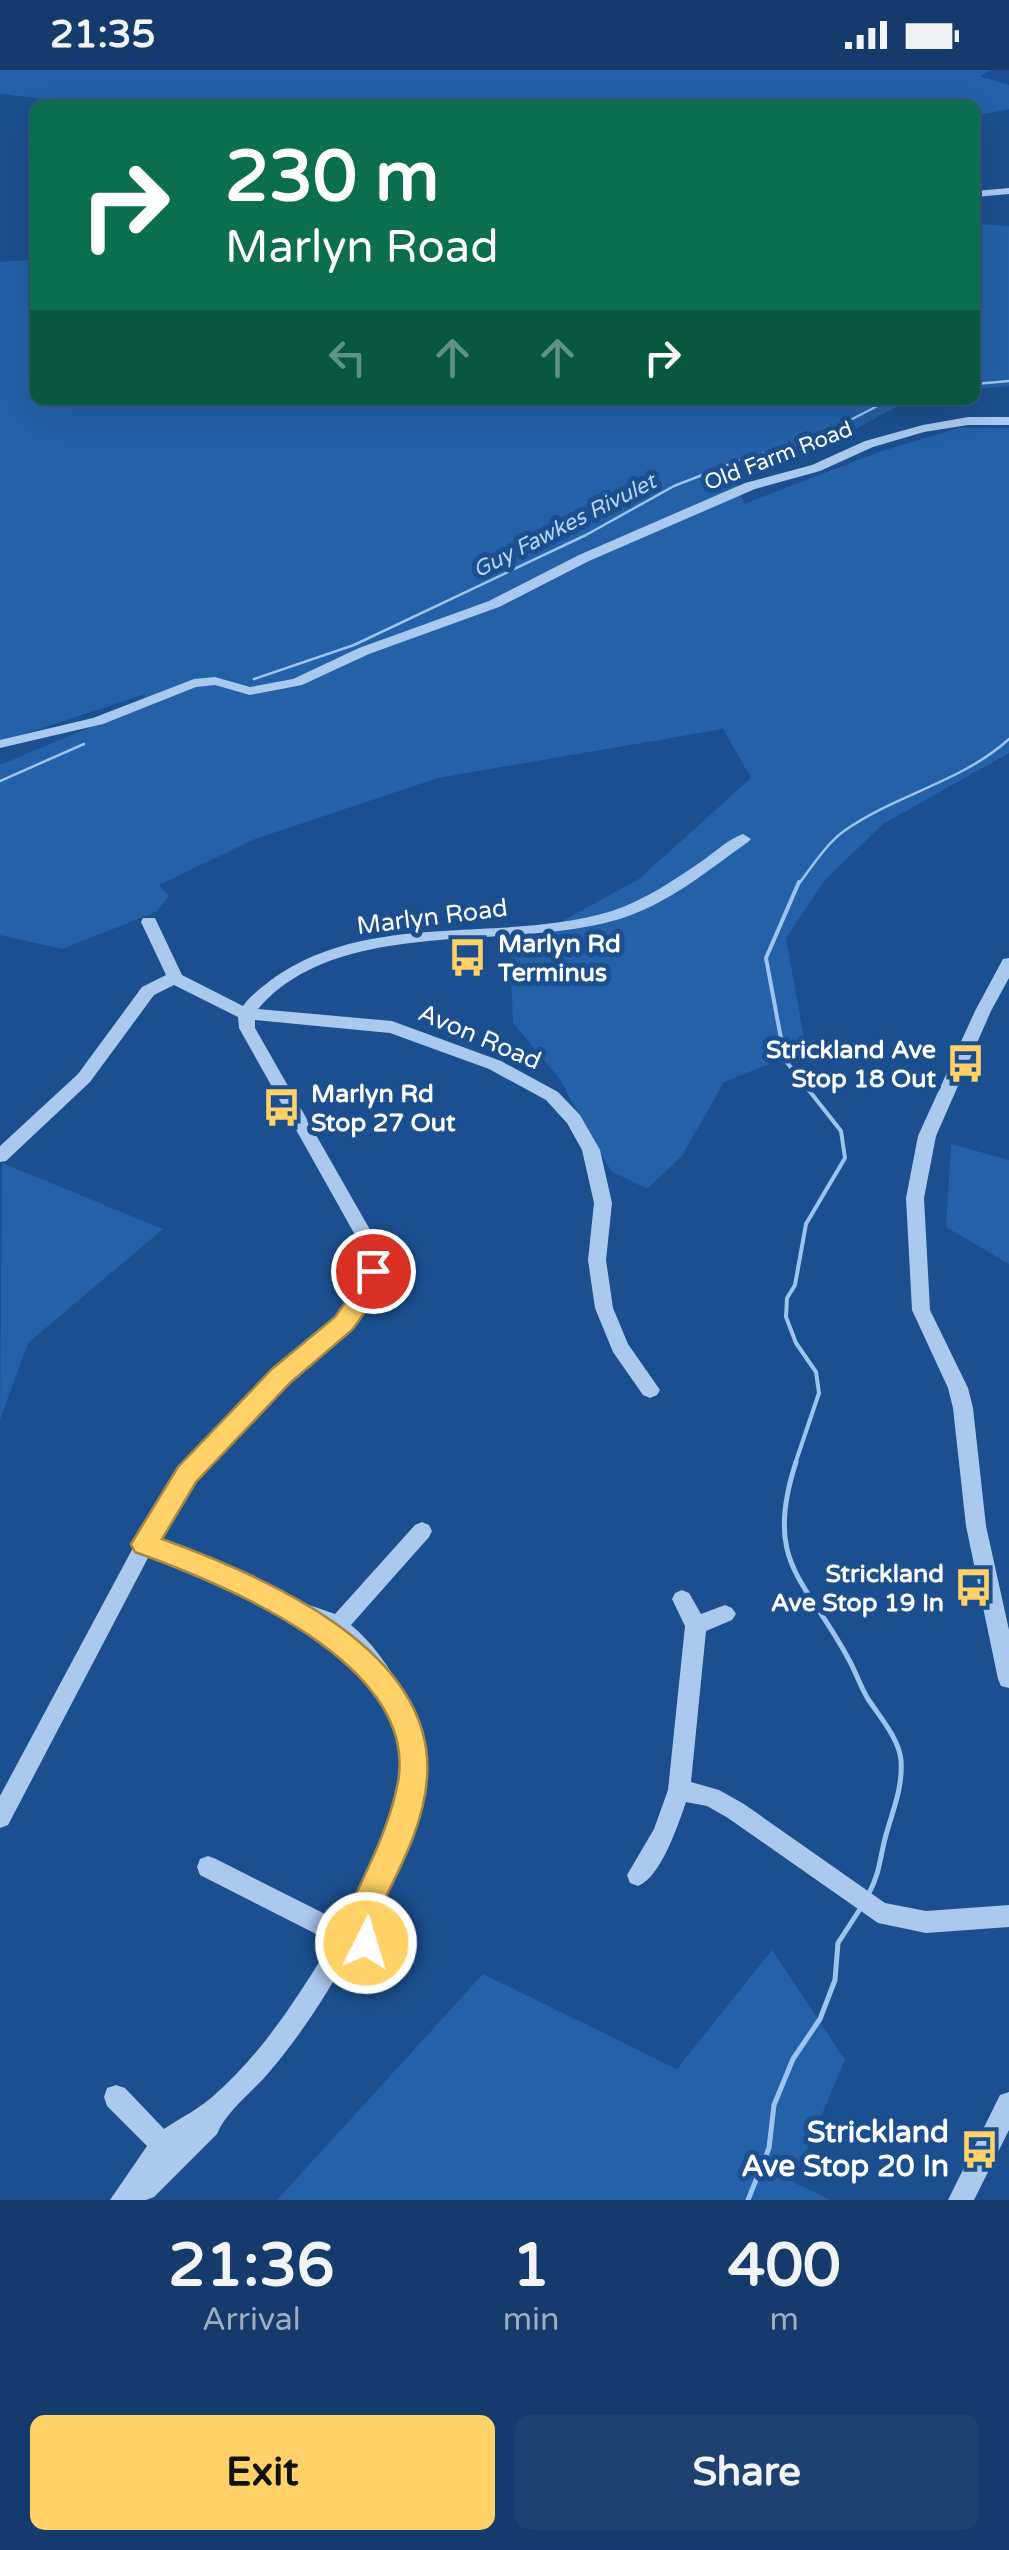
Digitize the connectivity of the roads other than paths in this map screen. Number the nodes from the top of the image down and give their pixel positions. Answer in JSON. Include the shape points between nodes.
{"nodes":[{"id":1,"x":1009,"y":191,"type":"edge"},
{"id":2,"x":980,"y":194,"type":"edge"},
{"id":3,"x":1009,"y":421,"type":"edge"},
{"id":4,"x":0,"y":744,"type":"edge"},
{"id":5,"x":742,"y":839,"type":"dead end"},
{"id":6,"x":149,"y":922,"type":"dead end"},
{"id":7,"x":1009,"y":963,"type":"edge"},
{"id":8,"x":176,"y":979,"type":"junction"},
{"id":9,"x":246,"y":1014,"type":"junction"},
{"id":10,"x":0,"y":1156,"type":"edge"},
{"id":11,"x":650,"y":1390,"type":"dead end"},
{"id":12,"x":422,"y":1532,"type":"dead end"},
{"id":13,"x":144,"y":1544,"type":"junction"},
{"id":14,"x":682,"y":1598,"type":"dead end"},
{"id":15,"x":725,"y":1614,"type":"dead end"},
{"id":16,"x":696,"y":1626,"type":"junction"},
{"id":17,"x":332,"y":1631,"type":"junction"},
{"id":18,"x":1009,"y":1679,"type":"edge"},
{"id":19,"x":679,"y":1790,"type":"junction"},
{"id":20,"x":0,"y":1818,"type":"edge"},
{"id":21,"x":208,"y":1867,"type":"dead end"},
{"id":22,"x":638,"y":1876,"type":"dead end"},
{"id":23,"x":1009,"y":1916,"type":"edge"},
{"id":24,"x":343,"y":1937,"type":"junction"},
{"id":25,"x":116,"y":2098,"type":"dead end"},
{"id":26,"x":1009,"y":2104,"type":"edge"},
{"id":27,"x":170,"y":2152,"type":"junction"},
{"id":28,"x":122,"y":2200,"type":"edge"},
{"id":29,"x":130,"y":2200,"type":"edge"},
{"id":30,"x":961,"y":2200,"type":"edge"}],
"edges":[{"from":1,"to":2,"type":"street"},
{"from":3,"to":4,"type":"street","name":"Old Farm Road","via":[[945,425],[869,444],[829,464],[730,494],[473,613],[297,682],[237,690],[215,681],[178,687],[98,721]]},
{"from":5,"to":9,"type":"street","name":"Marlyn Road","via":[[625,912],[346,952],[287,974]]},
{"from":6,"to":8,"type":"street"},
{"from":7,"to":18,"type":"street","via":[[927,1136],[915,1198],[921,1310],[960,1398],[982,1561]]},
{"from":8,"to":9,"type":"street"},
{"from":8,"to":10,"type":"street","via":[[148,990],[84,1078]]},
{"from":9,"to":11,"type":"street","name":"Avon Road","via":[[392,1027],[523,1078],[565,1108],[591,1150],[599,1179],[597,1277],[604,1308]]},
{"from":9,"to":13,"type":"street","via":[[246,1028],[368,1242],[373,1271],[366,1294],[343,1324],[281,1376],[187,1475]]},
{"from":12,"to":17,"type":"street"},
{"from":13,"to":17,"type":"street"},
{"from":13,"to":20,"type":"street"},
{"from":14,"to":16,"type":"street"},
{"from":15,"to":16,"type":"street"},
{"from":16,"to":19,"type":"street"},
{"from":17,"to":24,"type":"street","via":[[392,1694],[410,1731],[413,1779],[398,1837]]},
{"from":19,"to":22,"type":"street","via":[[664,1834]]},
{"from":19,"to":23,"type":"street","via":[[722,1802],[878,1912],[926,1924]]},
{"from":21,"to":24,"type":"street"},
{"from":24,"to":27,"type":"street","via":[[296,2021]]},
{"from":25,"to":27,"type":"street"},
{"from":26,"to":30,"type":"street"},
{"from":27,"to":28,"type":"street"},
{"from":27,"to":29,"type":"street"}]}
